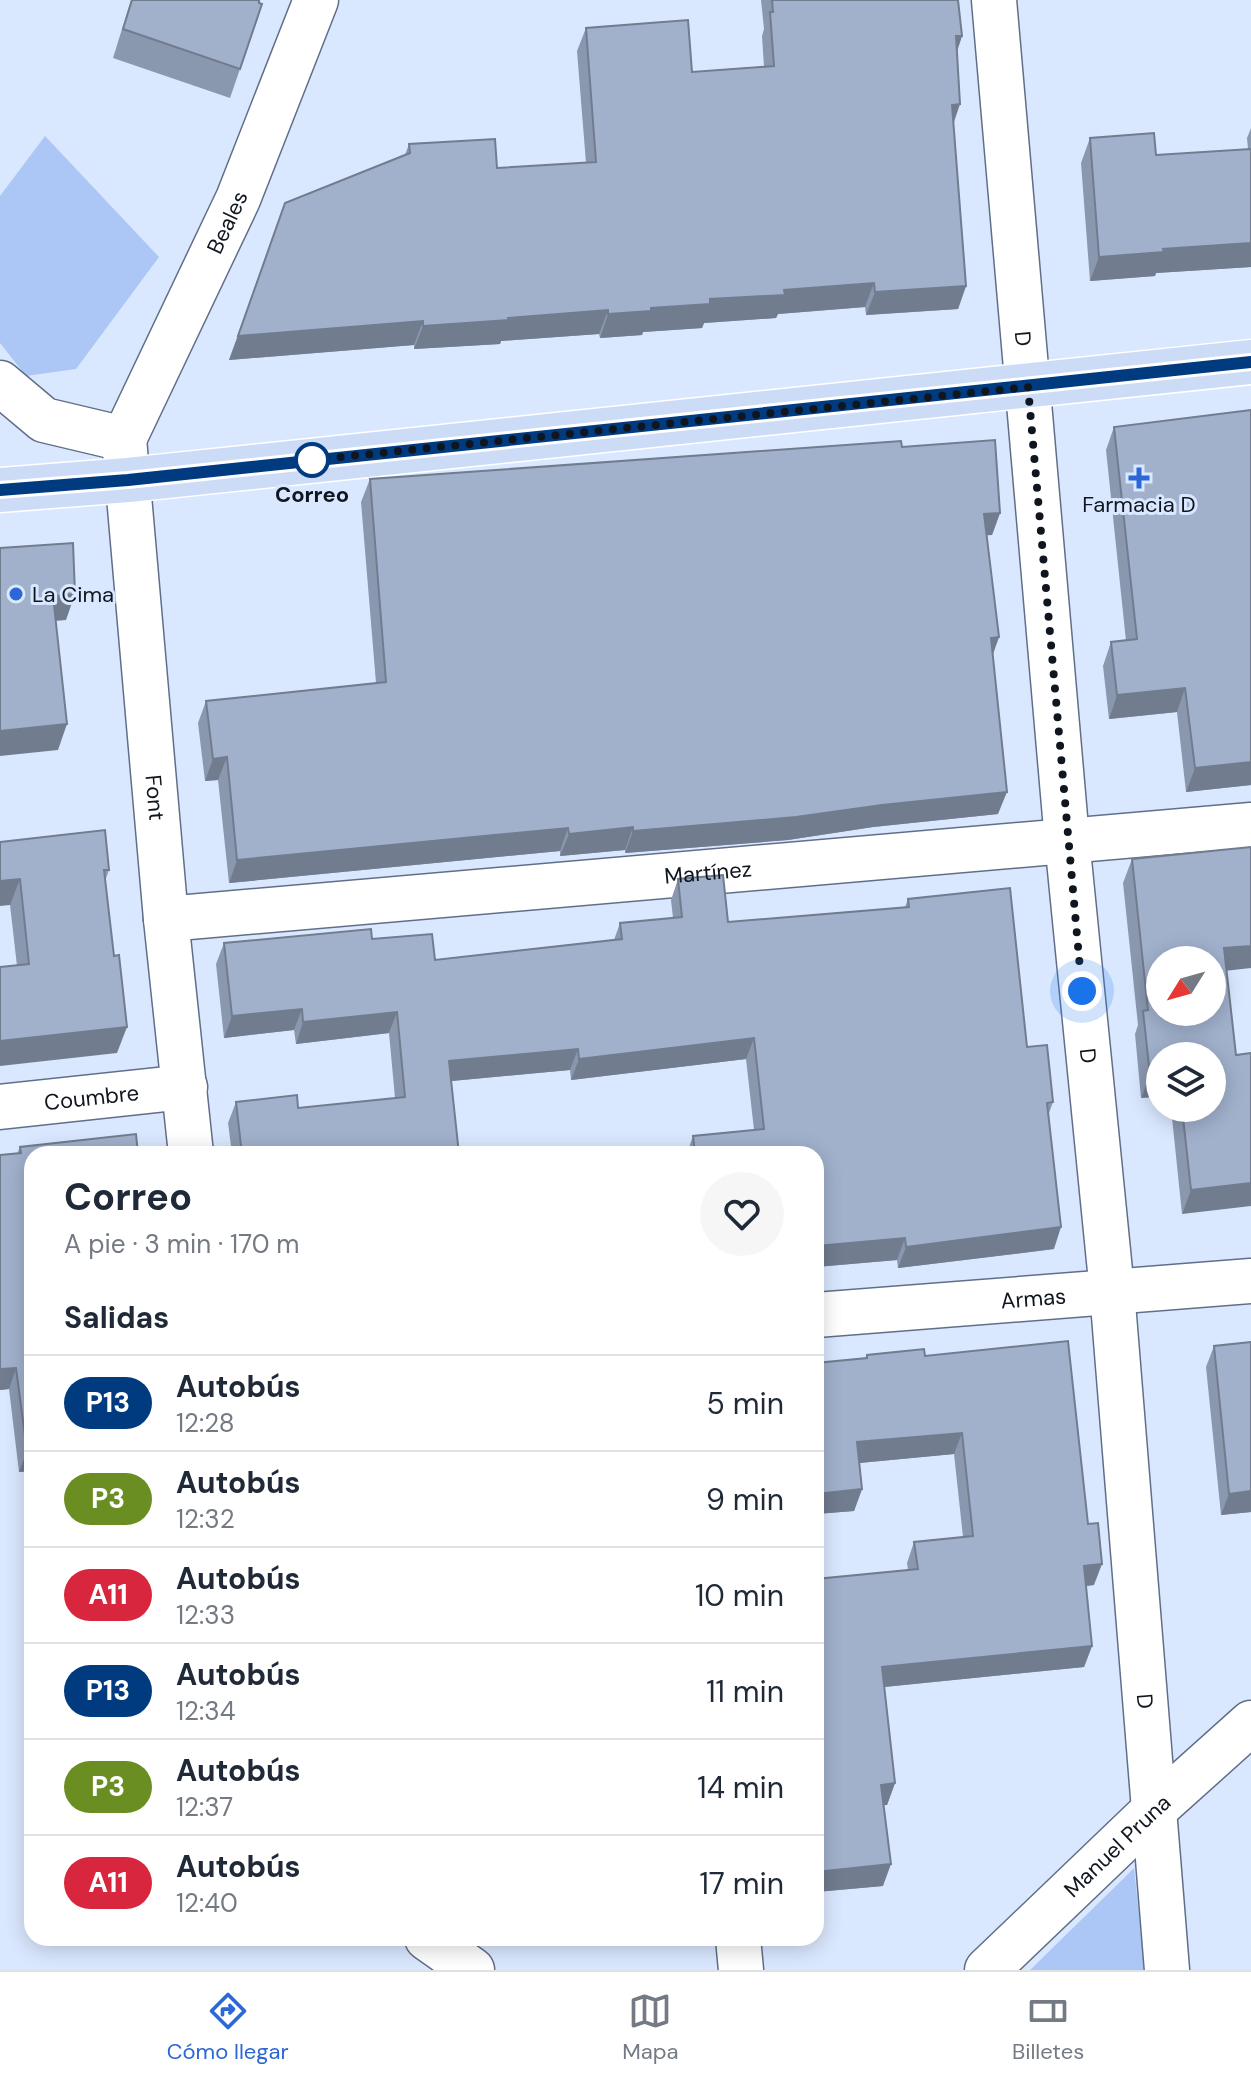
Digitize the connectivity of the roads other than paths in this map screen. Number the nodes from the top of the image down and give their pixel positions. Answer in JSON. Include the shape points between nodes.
{"nodes":[{"id":1,"x":316,"y":0,"type":"edge"},
{"id":2,"x":994,"y":0,"type":"edge"},
{"id":3,"x":1251,"y":362,"type":"edge"},
{"id":4,"x":0,"y":383,"type":"edge"},
{"id":5,"x":1028,"y":387,"type":"junction"},
{"id":6,"x":126,"y":459,"type":"junction"},
{"id":7,"x":0,"y":490,"type":"edge"},
{"id":8,"x":1251,"y":825,"type":"edge"},
{"id":9,"x":1067,"y":840,"type":"junction"},
{"id":10,"x":166,"y":919,"type":"junction"},
{"id":11,"x":185,"y":1087,"type":"junction"},
{"id":12,"x":0,"y":1107,"type":"edge"},
{"id":13,"x":190,"y":1146,"type":"edge"},
{"id":14,"x":1251,"y":1281,"type":"edge"},
{"id":15,"x":1112,"y":1291,"type":"junction"},
{"id":16,"x":824,"y":1314,"type":"edge"},
{"id":17,"x":1251,"y":1723,"type":"edge"},
{"id":18,"x":1153,"y":1811,"type":"junction"},
{"id":19,"x":438,"y":1946,"type":"edge"},
{"id":20,"x":739,"y":1946,"type":"edge"},
{"id":21,"x":472,"y":1970,"type":"edge"},
{"id":22,"x":741,"y":1970,"type":"edge"},
{"id":23,"x":987,"y":1970,"type":"edge"},
{"id":24,"x":1167,"y":1970,"type":"edge"}],
"edges":[{"from":1,"to":6,"type":"street","name":"Beales","via":[[238,199]]},
{"from":2,"to":5,"type":"street","name":"D"},
{"from":3,"to":5,"type":"main road"},
{"from":4,"to":6,"type":"street","via":[[44,420]]},
{"from":5,"to":6,"type":"main road"},
{"from":5,"to":9,"type":"street","name":"D"},
{"from":6,"to":7,"type":"main road"},
{"from":6,"to":10,"type":"street","name":"Font"},
{"from":8,"to":9,"type":"street","name":"Martínez"},
{"from":9,"to":10,"type":"street","name":"Martínez"},
{"from":9,"to":15,"type":"street","name":"D"},
{"from":10,"to":11,"type":"street","name":"Font"},
{"from":11,"to":12,"type":"street","name":"Coumbre"},
{"from":11,"to":13,"type":"street","name":"Font"},
{"from":14,"to":15,"type":"street","name":"Armas"},
{"from":15,"to":16,"type":"street","name":"Armas"},
{"from":15,"to":18,"type":"street","name":"D"},
{"from":17,"to":18,"type":"street","name":"Manuel Pruna"},
{"from":18,"to":23,"type":"street","name":"Manuel Pruna"},
{"from":18,"to":24,"type":"street","name":"D"},
{"from":19,"to":21,"type":"street"},
{"from":20,"to":22,"type":"street"}]}
